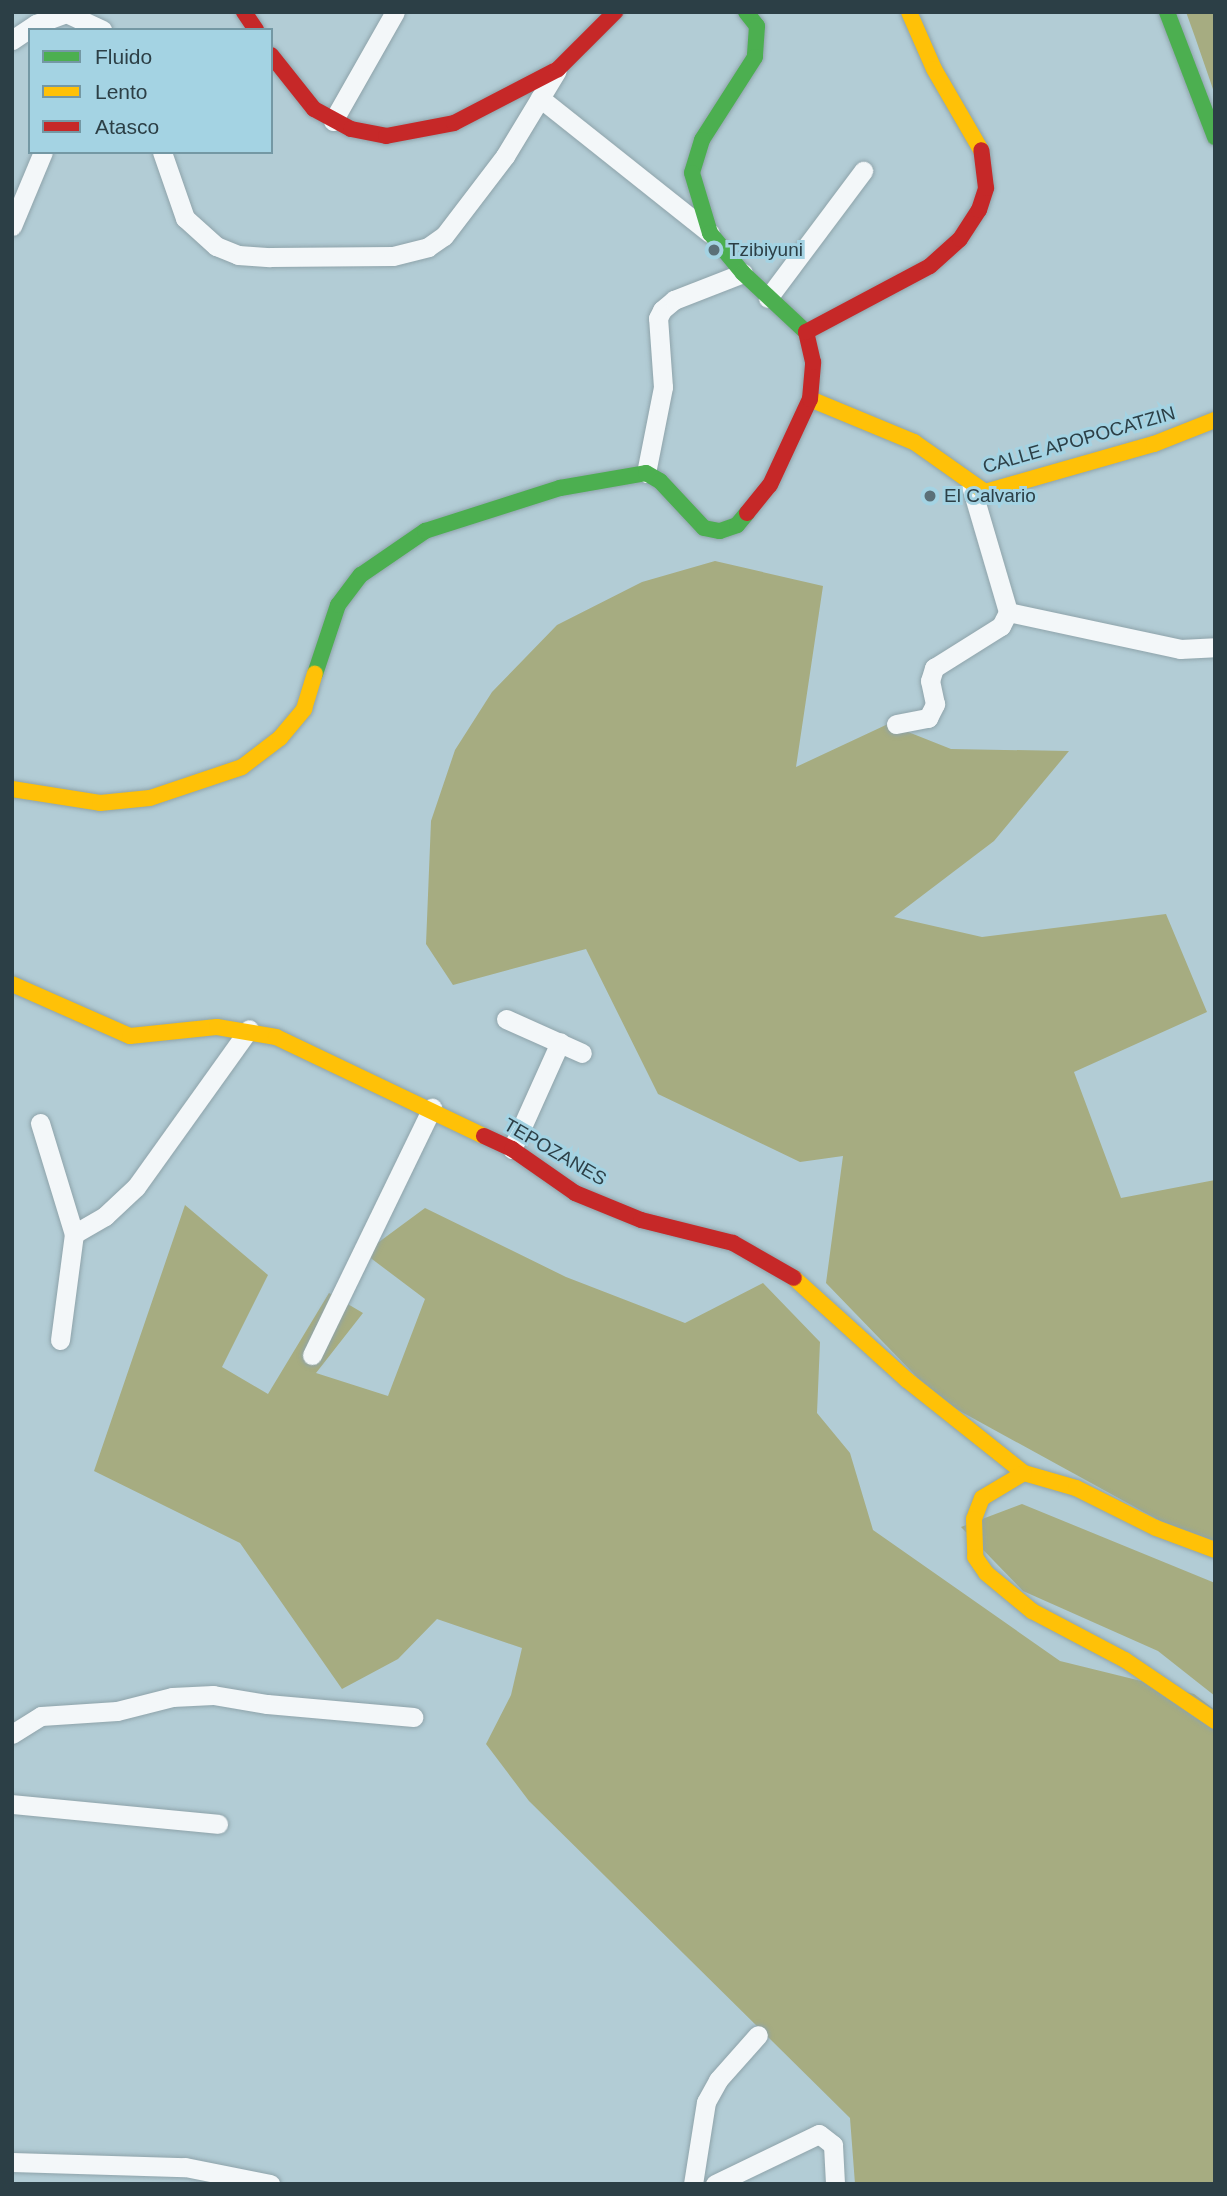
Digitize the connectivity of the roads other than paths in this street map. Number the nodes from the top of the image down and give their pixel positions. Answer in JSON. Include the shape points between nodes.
{"nodes":[{"id":1,"x":244,"y":12,"type":"edge"},
{"id":2,"x":395,"y":12,"type":"edge"},
{"id":3,"x":615,"y":12,"type":"edge"},
{"id":4,"x":746,"y":12,"type":"edge"},
{"id":5,"x":909,"y":12,"type":"edge"},
{"id":6,"x":1167,"y":12,"type":"edge"},
{"id":7,"x":66,"y":18,"type":"edge"},
{"id":8,"x":30,"y":28,"type":"edge"},
{"id":9,"x":96,"y":28,"type":"edge"},
{"id":10,"x":255,"y":28,"type":"edge"},
{"id":11,"x":28,"y":29,"type":"edge"},
{"id":12,"x":12,"y":40,"type":"edge"},
{"id":13,"x":273,"y":58,"type":"edge"},
{"id":14,"x":558,"y":69,"type":"junction"},
{"id":15,"x":540,"y":99,"type":"junction"},
{"id":16,"x":332,"y":121,"type":"junction"},
{"id":17,"x":1215,"y":137,"type":"edge"},
{"id":18,"x":42,"y":154,"type":"edge"},
{"id":19,"x":163,"y":154,"type":"edge"},
{"id":20,"x":863,"y":171,"type":"dead end"},
{"id":21,"x":12,"y":226,"type":"edge"},
{"id":22,"x":710,"y":233,"type":"junction"},
{"id":23,"x":743,"y":273,"type":"junction"},
{"id":24,"x":768,"y":298,"type":"junction"},
{"id":25,"x":806,"y":332,"type":"junction"},
{"id":26,"x":810,"y":399,"type":"junction"},
{"id":27,"x":1215,"y":420,"type":"edge"},
{"id":28,"x":646,"y":473,"type":"junction"},
{"id":29,"x":971,"y":486,"type":"junction"},
{"id":30,"x":1008,"y":612,"type":"junction"},
{"id":31,"x":1215,"y":647,"type":"edge"},
{"id":32,"x":896,"y":724,"type":"dead end"},
{"id":33,"x":12,"y":789,"type":"edge"},
{"id":34,"x":12,"y":984,"type":"edge"},
{"id":35,"x":506,"y":1019,"type":"dead end"},
{"id":36,"x":249,"y":1029,"type":"junction"},
{"id":37,"x":560,"y":1042,"type":"junction"},
{"id":38,"x":582,"y":1053,"type":"dead end"},
{"id":39,"x":432,"y":1108,"type":"junction"},
{"id":40,"x":40,"y":1123,"type":"dead end"},
{"id":41,"x":512,"y":1149,"type":"junction"},
{"id":42,"x":74,"y":1234,"type":"junction"},
{"id":43,"x":60,"y":1340,"type":"dead end"},
{"id":44,"x":312,"y":1355,"type":"dead end"},
{"id":45,"x":1024,"y":1473,"type":"junction"},
{"id":46,"x":1215,"y":1550,"type":"edge"},
{"id":47,"x":413,"y":1717,"type":"dead end"},
{"id":48,"x":1215,"y":1721,"type":"edge"},
{"id":49,"x":12,"y":1734,"type":"edge"},
{"id":50,"x":12,"y":1804,"type":"edge"},
{"id":51,"x":218,"y":1824,"type":"dead end"},
{"id":52,"x":758,"y":2035,"type":"dead end"},
{"id":53,"x":12,"y":2162,"type":"edge"},
{"id":54,"x":270,"y":2184,"type":"edge"},
{"id":55,"x":693,"y":2184,"type":"edge"},
{"id":56,"x":715,"y":2184,"type":"edge"},
{"id":57,"x":835,"y":2184,"type":"edge"}],
"edges":[{"from":1,"to":10,"type":"main road"},
{"from":2,"to":16,"type":"street"},
{"from":3,"to":14,"type":"main road"},
{"from":4,"to":22,"type":"main road","via":[[757,26],[755,57],[702,140],[692,173]]},
{"from":5,"to":25,"type":"main road","via":[[933,69],[981,150],[986,188],[979,210],[960,239],[930,266]]},
{"from":6,"to":17,"type":"main road"},
{"from":7,"to":8,"type":"street"},
{"from":7,"to":9,"type":"street"},
{"from":11,"to":12,"type":"street"},
{"from":13,"to":16,"type":"main road","via":[[299,94]]},
{"from":14,"to":15,"type":"street"},
{"from":14,"to":16,"type":"main road","via":[[454,123],[386,136]]},
{"from":15,"to":19,"type":"street","via":[[505,156],[444,236],[428,247],[393,256],[270,257],[238,255],[216,246],[185,218]]},
{"from":15,"to":22,"type":"street"},
{"from":18,"to":21,"type":"street"},
{"from":20,"to":24,"type":"street"},
{"from":22,"to":23,"type":"main road"},
{"from":23,"to":24,"type":"main road"},
{"from":23,"to":28,"type":"street","via":[[674,300],[658,318],[663,387]]},
{"from":24,"to":25,"type":"main road"},
{"from":25,"to":26,"type":"main road","via":[[813,362]]},
{"from":26,"to":28,"type":"main road","via":[[770,485],[756,508],[737,526],[720,531],[704,527],[669,489]]},
{"from":26,"to":29,"type":"main road","name":"CALLE APOPOCATZIN","via":[[914,442]]},
{"from":27,"to":29,"type":"main road","name":"CALLE APOPOCATZIN","via":[[1154,444],[985,492]]},
{"from":28,"to":33,"type":"main road","via":[[560,488],[471,514],[425,531],[393,550],[361,575],[338,605],[304,709],[280,738],[242,767],[150,798],[100,803]]},
{"from":29,"to":30,"type":"street"},
{"from":30,"to":31,"type":"street","via":[[1180,649]]},
{"from":30,"to":32,"type":"street","via":[[1001,626],[934,668],[930,681],[935,704],[928,718]]},
{"from":34,"to":36,"type":"main road","name":"TEPOZANES","via":[[130,1036],[217,1027]]},
{"from":35,"to":37,"type":"street"},
{"from":36,"to":39,"type":"main road","name":"TEPOZANES"},
{"from":36,"to":42,"type":"street","via":[[136,1187],[105,1216]]},
{"from":37,"to":38,"type":"street"},
{"from":37,"to":41,"type":"street"},
{"from":39,"to":41,"type":"main road","name":"TEPOZANES"},
{"from":39,"to":44,"type":"street"},
{"from":40,"to":42,"type":"street"},
{"from":41,"to":45,"type":"main road","name":"TEPOZANES","via":[[575,1193],[641,1220],[733,1243],[776,1264],[907,1380]]},
{"from":42,"to":43,"type":"street"},
{"from":45,"to":46,"type":"main road","via":[[1076,1488],[1156,1528]]},
{"from":45,"to":48,"type":"main road","via":[[982,1499],[974,1518],[971,1538],[975,1557],[986,1573],[1032,1611],[1125,1660]]},
{"from":47,"to":49,"type":"street","via":[[199,1695],[117,1711],[41,1716]]},
{"from":50,"to":51,"type":"street"},
{"from":52,"to":55,"type":"street","via":[[718,2080],[706,2102]]},
{"from":53,"to":54,"type":"street","via":[[185,2167]]},
{"from":56,"to":57,"type":"street","via":[[819,2134],[833,2146]]}]}
